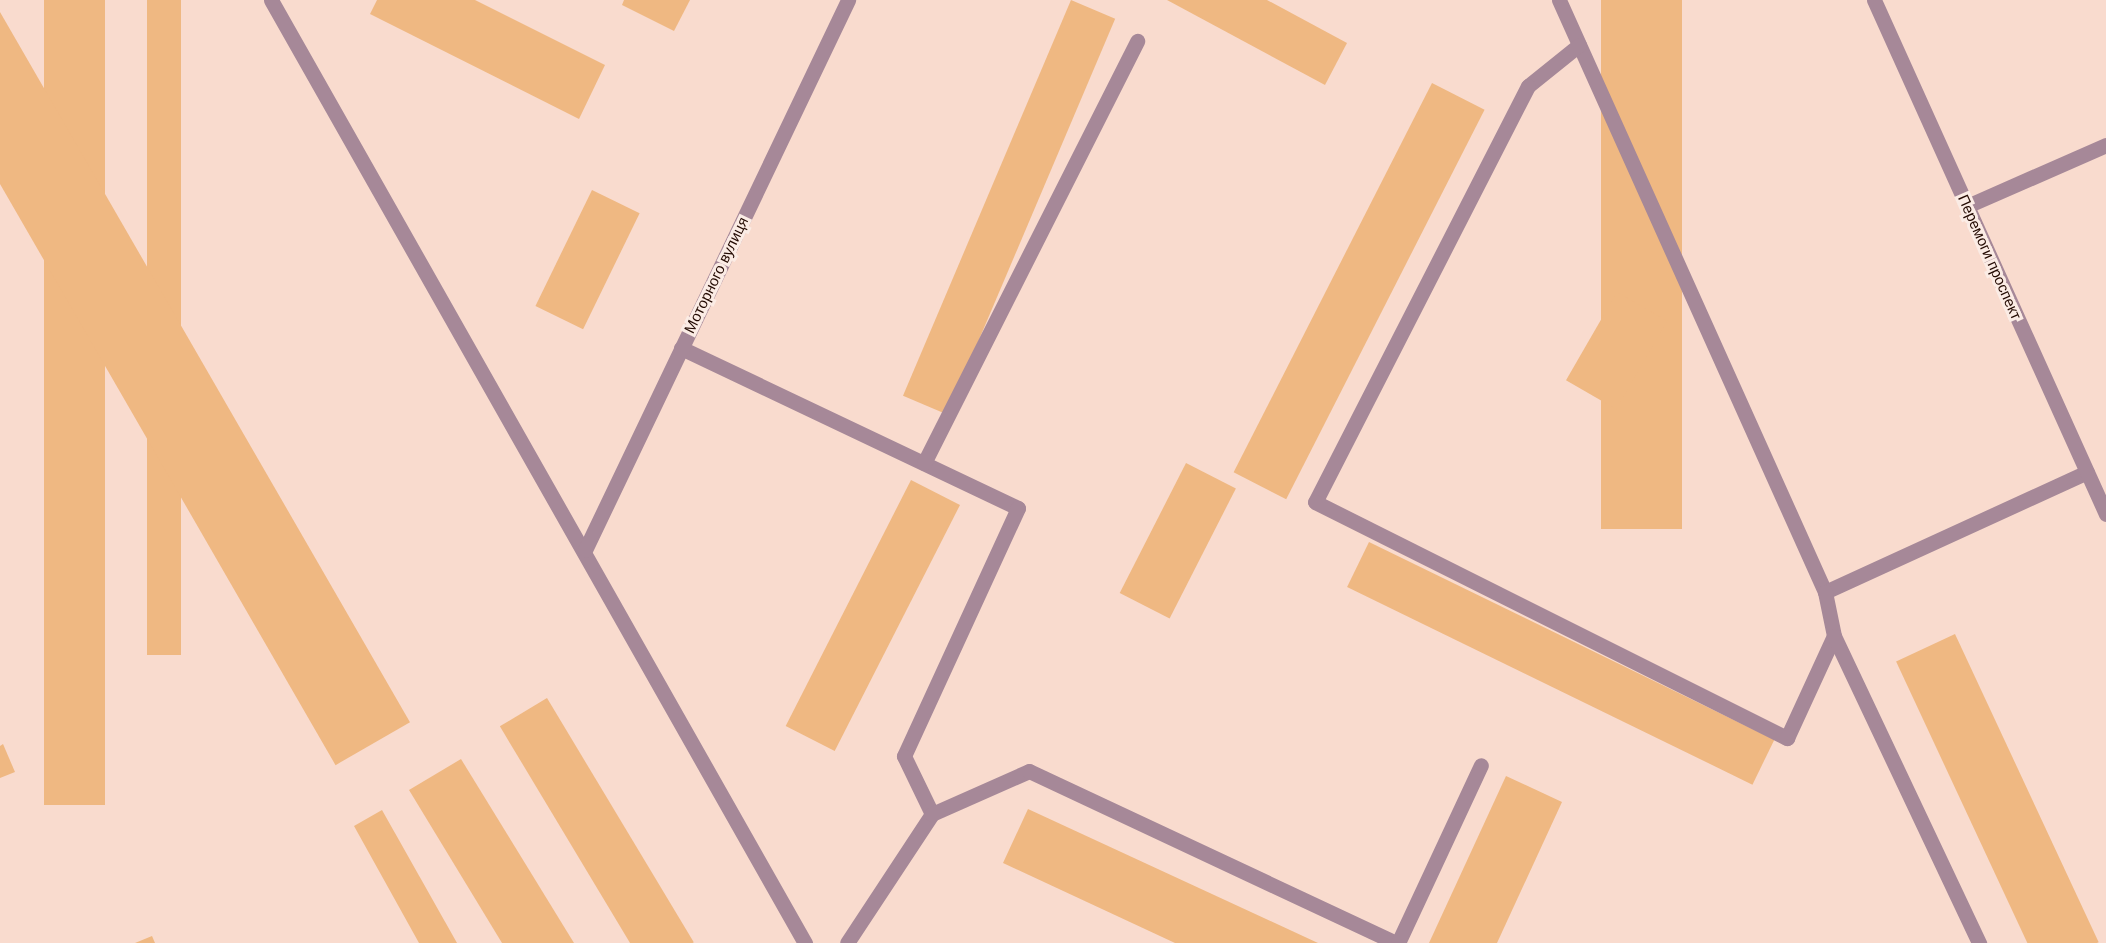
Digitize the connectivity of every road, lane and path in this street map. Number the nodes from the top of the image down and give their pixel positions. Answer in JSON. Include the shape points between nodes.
{"nodes":[{"id":1,"x":272,"y":0,"type":"edge"},
{"id":2,"x":848,"y":0,"type":"edge"},
{"id":3,"x":1559,"y":0,"type":"edge"},
{"id":4,"x":1874,"y":0,"type":"edge"},
{"id":5,"x":1137,"y":41,"type":"dead end"},
{"id":6,"x":1579,"y":45,"type":"junction"},
{"id":7,"x":2106,"y":145,"type":"edge"},
{"id":8,"x":1967,"y":206,"type":"junction"},
{"id":9,"x":681,"y":348,"type":"junction"},
{"id":10,"x":924,"y":463,"type":"junction"},
{"id":11,"x":2087,"y":472,"type":"junction"},
{"id":12,"x":2106,"y":514,"type":"edge"},
{"id":13,"x":585,"y":550,"type":"junction"},
{"id":14,"x":1825,"y":592,"type":"junction"},
{"id":15,"x":1834,"y":636,"type":"junction"},
{"id":16,"x":1481,"y":765,"type":"dead end"},
{"id":17,"x":932,"y":813,"type":"junction"},
{"id":18,"x":805,"y":943,"type":"edge"},
{"id":19,"x":847,"y":943,"type":"edge"},
{"id":20,"x":1398,"y":943,"type":"edge"},
{"id":21,"x":1979,"y":943,"type":"edge"}],
"edges":[{"from":1,"to":13,"type":"street"},
{"from":2,"to":9,"type":"street","name":"Моторного вулиця"},
{"from":3,"to":6,"type":"street"},
{"from":4,"to":8,"type":"street","name":"Перемоги проспект"},
{"from":5,"to":10,"type":"street"},
{"from":6,"to":14,"type":"street"},
{"from":6,"to":15,"type":"street","via":[[1528,86],[1315,502],[1787,738]]},
{"from":7,"to":8,"type":"street"},
{"from":8,"to":11,"type":"street","name":"Перемоги проспект"},
{"from":9,"to":10,"type":"street"},
{"from":9,"to":13,"type":"street","name":"Моторного вулиця"},
{"from":10,"to":17,"type":"street","via":[[1018,508],[904,756]]},
{"from":11,"to":12,"type":"street","name":"Перемоги проспект"},
{"from":11,"to":14,"type":"street"},
{"from":13,"to":18,"type":"street"},
{"from":14,"to":15,"type":"street"},
{"from":15,"to":21,"type":"street"},
{"from":16,"to":20,"type":"street"},
{"from":17,"to":19,"type":"street"},
{"from":17,"to":20,"type":"street","via":[[1029,771]]}]}
